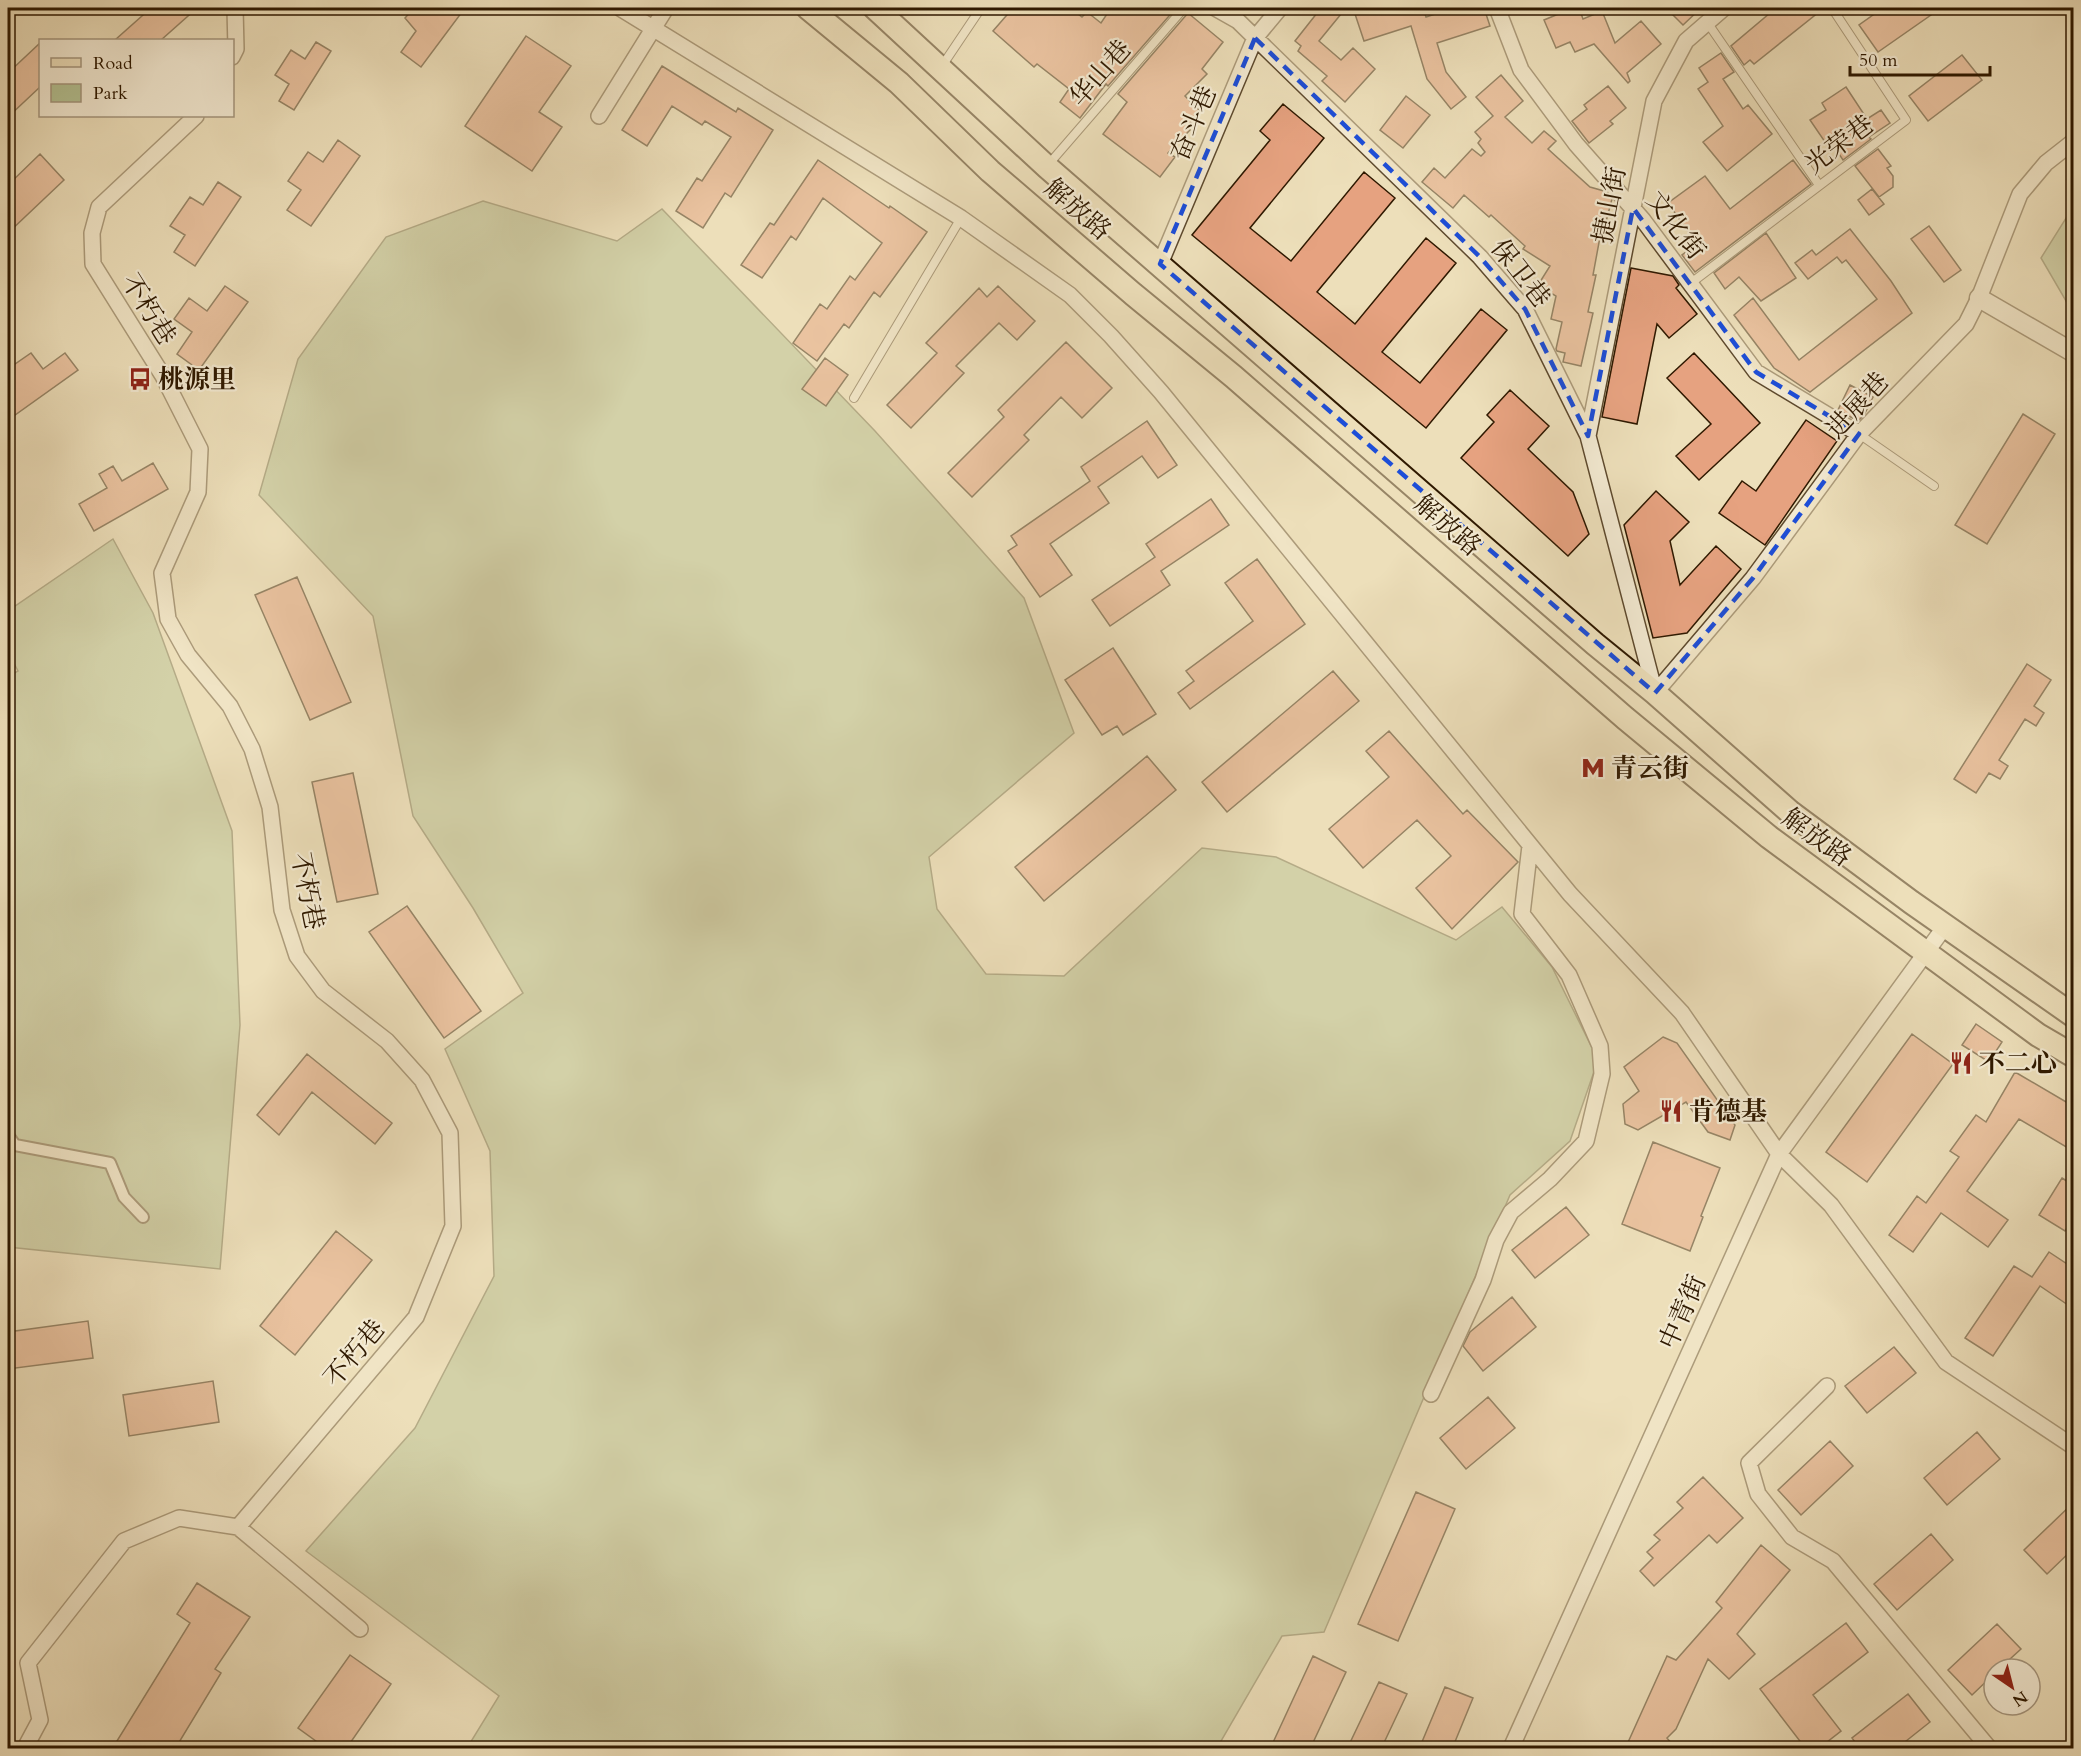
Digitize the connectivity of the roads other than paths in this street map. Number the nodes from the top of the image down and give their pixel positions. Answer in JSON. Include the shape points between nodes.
{"nodes":[{"id":1,"x":235,"y":8,"type":"edge"},
{"id":2,"x":620,"y":8,"type":"edge"},
{"id":3,"x":666,"y":8,"type":"edge"},
{"id":4,"x":808,"y":8,"type":"edge"},
{"id":5,"x":875,"y":8,"type":"edge"},
{"id":6,"x":981,"y":8,"type":"edge"},
{"id":7,"x":1184,"y":8,"type":"edge"},
{"id":8,"x":1215,"y":8,"type":"edge"},
{"id":9,"x":1280,"y":8,"type":"edge"},
{"id":10,"x":1497,"y":8,"type":"edge"},
{"id":11,"x":1724,"y":8,"type":"edge"},
{"id":12,"x":1832,"y":8,"type":"edge"},
{"id":13,"x":1707,"y":22,"type":"junction"},
{"id":14,"x":654,"y":28,"type":"junction"},
{"id":15,"x":1255,"y":38,"type":"junction"},
{"id":16,"x":234,"y":53,"type":"edge"},
{"id":17,"x":940,"y":68,"type":"junction"},
{"id":18,"x":599,"y":116,"type":"dead end"},
{"id":19,"x":195,"y":117,"type":"edge"},
{"id":20,"x":2073,"y":141,"type":"edge"},
{"id":21,"x":1047,"y":167,"type":"junction"},
{"id":22,"x":1819,"y":185,"type":"junction"},
{"id":23,"x":1633,"y":208,"type":"junction"},
{"id":24,"x":961,"y":218,"type":"junction"},
{"id":25,"x":1160,"y":264,"type":"junction"},
{"id":26,"x":1691,"y":283,"type":"junction"},
{"id":27,"x":1979,"y":297,"type":"junction"},
{"id":28,"x":2073,"y":353,"type":"edge"},
{"id":29,"x":854,"y":398,"type":"dead end"},
{"id":30,"x":1859,"y":434,"type":"junction"},
{"id":31,"x":1588,"y":436,"type":"junction"},
{"id":32,"x":1934,"y":486,"type":"dead end"},
{"id":33,"x":1655,"y":693,"type":"junction"},
{"id":34,"x":1530,"y":846,"type":"junction"},
{"id":35,"x":1946,"y":925,"type":"junction"},
{"id":36,"x":1926,"y":952,"type":"junction"},
{"id":37,"x":2073,"y":1016,"type":"edge"},
{"id":38,"x":2073,"y":1056,"type":"edge"},
{"id":39,"x":8,"y":1135,"type":"edge"},
{"id":40,"x":1779,"y":1154,"type":"junction"},
{"id":41,"x":143,"y":1217,"type":"dead end"},
{"id":42,"x":1827,"y":1386,"type":"dead end"},
{"id":43,"x":1431,"y":1394,"type":"dead end"},
{"id":44,"x":2073,"y":1447,"type":"edge"},
{"id":45,"x":237,"y":1527,"type":"junction"},
{"id":46,"x":360,"y":1629,"type":"dead end"},
{"id":47,"x":1517,"y":1746,"type":"edge"},
{"id":48,"x":25,"y":1749,"type":"edge"},
{"id":49,"x":1989,"y":1749,"type":"edge"}],
"edges":[{"from":1,"to":16,"type":"street"},
{"from":2,"to":14,"type":"street"},
{"from":3,"to":14,"type":"street"},
{"from":4,"to":36,"type":"main road","name":"解放路","via":[[899,83],[990,171],[1234,377],[1625,718],[1769,837]]},
{"from":5,"to":17,"type":"main road","name":"解放路"},
{"from":6,"to":17,"type":"lane"},
{"from":7,"to":21,"type":"lane","name":"华山巷"},
{"from":8,"to":15,"type":"street","name":"保卫巷","via":[[1238,21]]},
{"from":9,"to":15,"type":"street","name":"奋斗巷"},
{"from":10,"to":23,"type":"street","name":"文化街","via":[[1521,70],[1576,144]]},
{"from":11,"to":13,"type":"street","name":"捷山街"},
{"from":12,"to":22,"type":"lane","name":"光荣巷","via":[[1906,120]]},
{"from":13,"to":22,"type":"lane"},
{"from":13,"to":23,"type":"street","name":"捷山街","via":[[1686,41],[1653,101]]},
{"from":14,"to":18,"type":"street"},
{"from":14,"to":24,"type":"street"},
{"from":15,"to":25,"type":"street","name":"奋斗巷"},
{"from":15,"to":31,"type":"street","name":"保卫巷","via":[[1480,256],[1525,309]]},
{"from":17,"to":21,"type":"main road","name":"解放路"},
{"from":19,"to":45,"type":"street","name":"不朽巷","via":[[99,207],[92,234],[93,264],[163,376],[200,449],[198,492],[162,573],[168,619],[188,655],[230,706],[252,749],[270,807],[282,910],[297,956],[323,991],[387,1041],[422,1080],[450,1133],[453,1226],[416,1317]]},
{"from":20,"to":27,"type":"street","name":"进展巷","via":[[2046,163],[2020,194]]},
{"from":21,"to":25,"type":"main road","name":"解放路"},
{"from":22,"to":26,"type":"lane","name":"光荣巷"},
{"from":23,"to":26,"type":"street","name":"文化街"},
{"from":23,"to":31,"type":"street","name":"捷山街"},
{"from":24,"to":29,"type":"lane"},
{"from":24,"to":34,"type":"street","via":[[1070,295],[1118,344]]},
{"from":25,"to":33,"type":"main road","name":"解放路"},
{"from":26,"to":30,"type":"street","name":"文化街","via":[[1756,372]]},
{"from":27,"to":28,"type":"street"},
{"from":27,"to":30,"type":"street","name":"进展巷","via":[[1966,324]]},
{"from":30,"to":32,"type":"lane"},
{"from":30,"to":33,"type":"street","name":"进展巷","via":[[1753,578]]},
{"from":31,"to":33,"type":"street","name":"保卫巷"},
{"from":33,"to":35,"type":"main road","name":"解放路","via":[[1790,812]]},
{"from":34,"to":40,"type":"street","via":[[1682,1013]]},
{"from":34,"to":43,"type":"street","via":[[1522,914],[1569,975],[1600,1046],[1602,1074],[1586,1141],[1511,1212]]},
{"from":35,"to":36,"type":"street","name":"中青街"},
{"from":35,"to":37,"type":"main road","name":"解放路"},
{"from":36,"to":38,"type":"main road","name":"解放路","via":[[2038,1035]]},
{"from":36,"to":40,"type":"street","name":"中青街"},
{"from":39,"to":41,"type":"street","via":[[15,1145],[110,1163],[124,1197]]},
{"from":40,"to":44,"type":"street","via":[[1831,1205],[1946,1362]]},
{"from":40,"to":47,"type":"street","name":"中青街"},
{"from":42,"to":49,"type":"street","via":[[1749,1463],[1758,1494],[1792,1537],[1833,1561]]},
{"from":45,"to":46,"type":"street"},
{"from":45,"to":48,"type":"street","via":[[179,1518],[124,1541],[28,1663],[40,1720]]}]}
